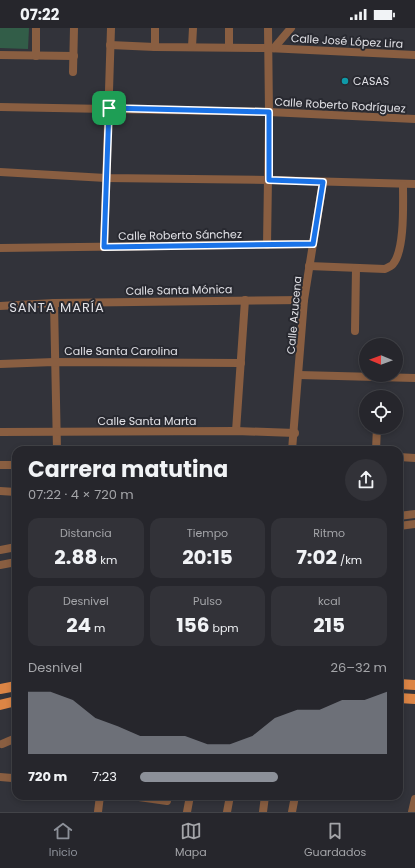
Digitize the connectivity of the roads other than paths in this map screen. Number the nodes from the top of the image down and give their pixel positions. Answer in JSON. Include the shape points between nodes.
{"nodes":[{"id":1,"x":36,"y":28,"type":"edge"},
{"id":2,"x":74,"y":28,"type":"edge"},
{"id":3,"x":111,"y":28,"type":"edge"},
{"id":4,"x":155,"y":28,"type":"edge"},
{"id":5,"x":193,"y":28,"type":"edge"},
{"id":6,"x":229,"y":28,"type":"edge"},
{"id":7,"x":268,"y":28,"type":"edge"},
{"id":8,"x":291,"y":28,"type":"edge"},
{"id":9,"x":110,"y":45,"type":"junction"},
{"id":10,"x":154,"y":47,"type":"junction"},
{"id":11,"x":192,"y":47,"type":"junction"},
{"id":12,"x":229,"y":47,"type":"junction"},
{"id":13,"x":270,"y":48,"type":"junction"},
{"id":14,"x":0,"y":55,"type":"edge"},
{"id":15,"x":415,"y":55,"type":"edge"},
{"id":16,"x":36,"y":56,"type":"junction"},
{"id":17,"x":74,"y":56,"type":"junction"},
{"id":18,"x":73,"y":72,"type":"dead end"},
{"id":19,"x":0,"y":106,"type":"edge"},
{"id":20,"x":109,"y":108,"type":"junction"},
{"id":21,"x":269,"y":112,"type":"junction"},
{"id":22,"x":415,"y":119,"type":"edge"},
{"id":23,"x":0,"y":172,"type":"edge"},
{"id":24,"x":106,"y":178,"type":"junction"},
{"id":25,"x":269,"y":180,"type":"junction"},
{"id":26,"x":323,"y":182,"type":"junction"},
{"id":27,"x":415,"y":184,"type":"edge"},
{"id":28,"x":403,"y":185,"type":"junction"},
{"id":29,"x":313,"y":244,"type":"junction"},
{"id":30,"x":267,"y":245,"type":"junction"},
{"id":31,"x":104,"y":247,"type":"junction"},
{"id":32,"x":0,"y":248,"type":"edge"},
{"id":33,"x":309,"y":266,"type":"junction"},
{"id":34,"x":356,"y":268,"type":"junction"},
{"id":35,"x":245,"y":300,"type":"junction"},
{"id":36,"x":304,"y":300,"type":"junction"},
{"id":37,"x":54,"y":303,"type":"junction"},
{"id":38,"x":0,"y":306,"type":"edge"},
{"id":39,"x":355,"y":331,"type":"dead end"},
{"id":40,"x":54,"y":362,"type":"junction"},
{"id":41,"x":241,"y":362,"type":"junction"},
{"id":42,"x":0,"y":364,"type":"edge"},
{"id":43,"x":299,"y":375,"type":"junction"},
{"id":44,"x":415,"y":378,"type":"edge"},
{"id":45,"x":236,"y":431,"type":"junction"},
{"id":46,"x":0,"y":432,"type":"edge"},
{"id":47,"x":57,"y":432,"type":"junction"},
{"id":48,"x":295,"y":433,"type":"junction"},
{"id":49,"x":377,"y":434,"type":"edge"},
{"id":50,"x":56,"y":446,"type":"edge"},
{"id":51,"x":293,"y":446,"type":"edge"},
{"id":52,"x":376,"y":446,"type":"edge"},
{"id":53,"x":403,"y":457,"type":"edge"},
{"id":54,"x":415,"y":458,"type":"edge"},
{"id":55,"x":0,"y":465,"type":"edge"},
{"id":56,"x":12,"y":465,"type":"edge"},
{"id":57,"x":0,"y":491,"type":"edge"},
{"id":58,"x":12,"y":492,"type":"edge"},
{"id":59,"x":415,"y":514,"type":"edge"},
{"id":60,"x":403,"y":516,"type":"edge"},
{"id":61,"x":415,"y":524,"type":"edge"},
{"id":62,"x":403,"y":526,"type":"edge"},
{"id":63,"x":12,"y":548,"type":"edge"},
{"id":64,"x":0,"y":550,"type":"edge"},
{"id":65,"x":12,"y":563,"type":"edge"},
{"id":66,"x":0,"y":565,"type":"edge"},
{"id":67,"x":403,"y":684,"type":"edge"},
{"id":68,"x":415,"y":685,"type":"edge"},
{"id":69,"x":12,"y":687,"type":"edge"},
{"id":70,"x":0,"y":689,"type":"edge"},
{"id":71,"x":403,"y":698,"type":"edge"},
{"id":72,"x":415,"y":699,"type":"edge"},
{"id":73,"x":12,"y":702,"type":"edge"},
{"id":74,"x":0,"y":706,"type":"edge"},
{"id":75,"x":12,"y":740,"type":"edge"},
{"id":76,"x":2,"y":744,"type":"dead end"},
{"id":77,"x":0,"y":778,"type":"edge"},
{"id":78,"x":12,"y":778,"type":"dead end"},
{"id":79,"x":415,"y":799,"type":"edge"},
{"id":80,"x":100,"y":800,"type":"edge"},
{"id":81,"x":160,"y":800,"type":"edge"},
{"id":82,"x":189,"y":800,"type":"edge"},
{"id":83,"x":229,"y":800,"type":"edge"},
{"id":84,"x":264,"y":800,"type":"edge"},
{"id":85,"x":294,"y":800,"type":"edge"},
{"id":86,"x":167,"y":801,"type":"dead end"},
{"id":87,"x":98,"y":812,"type":"edge"},
{"id":88,"x":187,"y":812,"type":"edge"},
{"id":89,"x":227,"y":812,"type":"edge"},
{"id":90,"x":263,"y":812,"type":"edge"},
{"id":91,"x":292,"y":812,"type":"edge"},
{"id":92,"x":412,"y":812,"type":"edge"}],
"edges":[{"from":1,"to":16,"type":"street"},
{"from":2,"to":17,"type":"street"},
{"from":3,"to":9,"type":"street"},
{"from":4,"to":10,"type":"street"},
{"from":5,"to":11,"type":"street"},
{"from":6,"to":12,"type":"street"},
{"from":7,"to":13,"type":"street"},
{"from":8,"to":13,"type":"street"},
{"from":9,"to":10,"type":"street","name":"Calle José López Lira"},
{"from":9,"to":20,"type":"street"},
{"from":10,"to":11,"type":"street","name":"Calle José López Lira"},
{"from":11,"to":12,"type":"street","name":"Calle José López Lira"},
{"from":12,"to":13,"type":"street","name":"Calle José López Lira"},
{"from":13,"to":15,"type":"street","name":"Calle José López Lira"},
{"from":13,"to":21,"type":"street"},
{"from":14,"to":16,"type":"street"},
{"from":16,"to":17,"type":"street"},
{"from":17,"to":18,"type":"street"},
{"from":19,"to":20,"type":"street","name":"Calle Roberto Rodríguez"},
{"from":20,"to":21,"type":"street","name":"Calle Roberto Rodríguez"},
{"from":20,"to":24,"type":"street"},
{"from":21,"to":22,"type":"street","name":"Calle Roberto Rodríguez"},
{"from":21,"to":25,"type":"street"},
{"from":23,"to":24,"type":"street"},
{"from":24,"to":25,"type":"street"},
{"from":24,"to":31,"type":"street"},
{"from":25,"to":26,"type":"street"},
{"from":25,"to":30,"type":"street"},
{"from":26,"to":28,"type":"street"},
{"from":26,"to":29,"type":"street","name":"Calle Azucena"},
{"from":27,"to":28,"type":"street"},
{"from":28,"to":34,"type":"street","via":[[401,240],[393,265],[385,269]]},
{"from":29,"to":30,"type":"street","name":"Calle Roberto Sánchez"},
{"from":29,"to":33,"type":"street","name":"Calle Azucena"},
{"from":30,"to":31,"type":"street","name":"Calle Roberto Sánchez"},
{"from":31,"to":32,"type":"street","name":"Calle Roberto Sánchez"},
{"from":33,"to":34,"type":"street"},
{"from":33,"to":36,"type":"street","name":"Calle Azucena"},
{"from":34,"to":39,"type":"street"},
{"from":35,"to":36,"type":"street","name":"Calle Santa Mónica"},
{"from":35,"to":37,"type":"street","name":"Calle Santa Mónica"},
{"from":35,"to":41,"type":"street"},
{"from":36,"to":43,"type":"street","name":"Calle Azucena"},
{"from":37,"to":38,"type":"street","name":"Calle Santa Mónica"},
{"from":37,"to":40,"type":"street"},
{"from":40,"to":41,"type":"street","name":"Calle Santa Carolina"},
{"from":40,"to":42,"type":"street","name":"Calle Santa Carolina"},
{"from":40,"to":47,"type":"street"},
{"from":41,"to":45,"type":"street"},
{"from":43,"to":44,"type":"street"},
{"from":43,"to":48,"type":"street","name":"Calle Azucena"},
{"from":45,"to":47,"type":"street","name":"Calle Santa Marta"},
{"from":45,"to":48,"type":"street","name":"Calle Santa Marta"},
{"from":46,"to":47,"type":"street","name":"Calle Santa Marta"},
{"from":47,"to":50,"type":"street"},
{"from":48,"to":51,"type":"street","name":"Calle Azucena"},
{"from":49,"to":52,"type":"street"},
{"from":53,"to":54,"type":"street"},
{"from":55,"to":56,"type":"street"},
{"from":57,"to":58,"type":"street"},
{"from":59,"to":60,"type":"street"},
{"from":61,"to":62,"type":"street"},
{"from":63,"to":64,"type":"street"},
{"from":65,"to":66,"type":"street"},
{"from":67,"to":68,"type":"main road"},
{"from":69,"to":70,"type":"main road"},
{"from":71,"to":72,"type":"main road"},
{"from":73,"to":74,"type":"main road"},
{"from":75,"to":76,"type":"street"},
{"from":77,"to":78,"type":"street"},
{"from":79,"to":92,"type":"street"},
{"from":80,"to":87,"type":"street"},
{"from":81,"to":86,"type":"street"},
{"from":82,"to":88,"type":"street"},
{"from":83,"to":89,"type":"street"},
{"from":84,"to":90,"type":"street"},
{"from":85,"to":91,"type":"street"}]}
